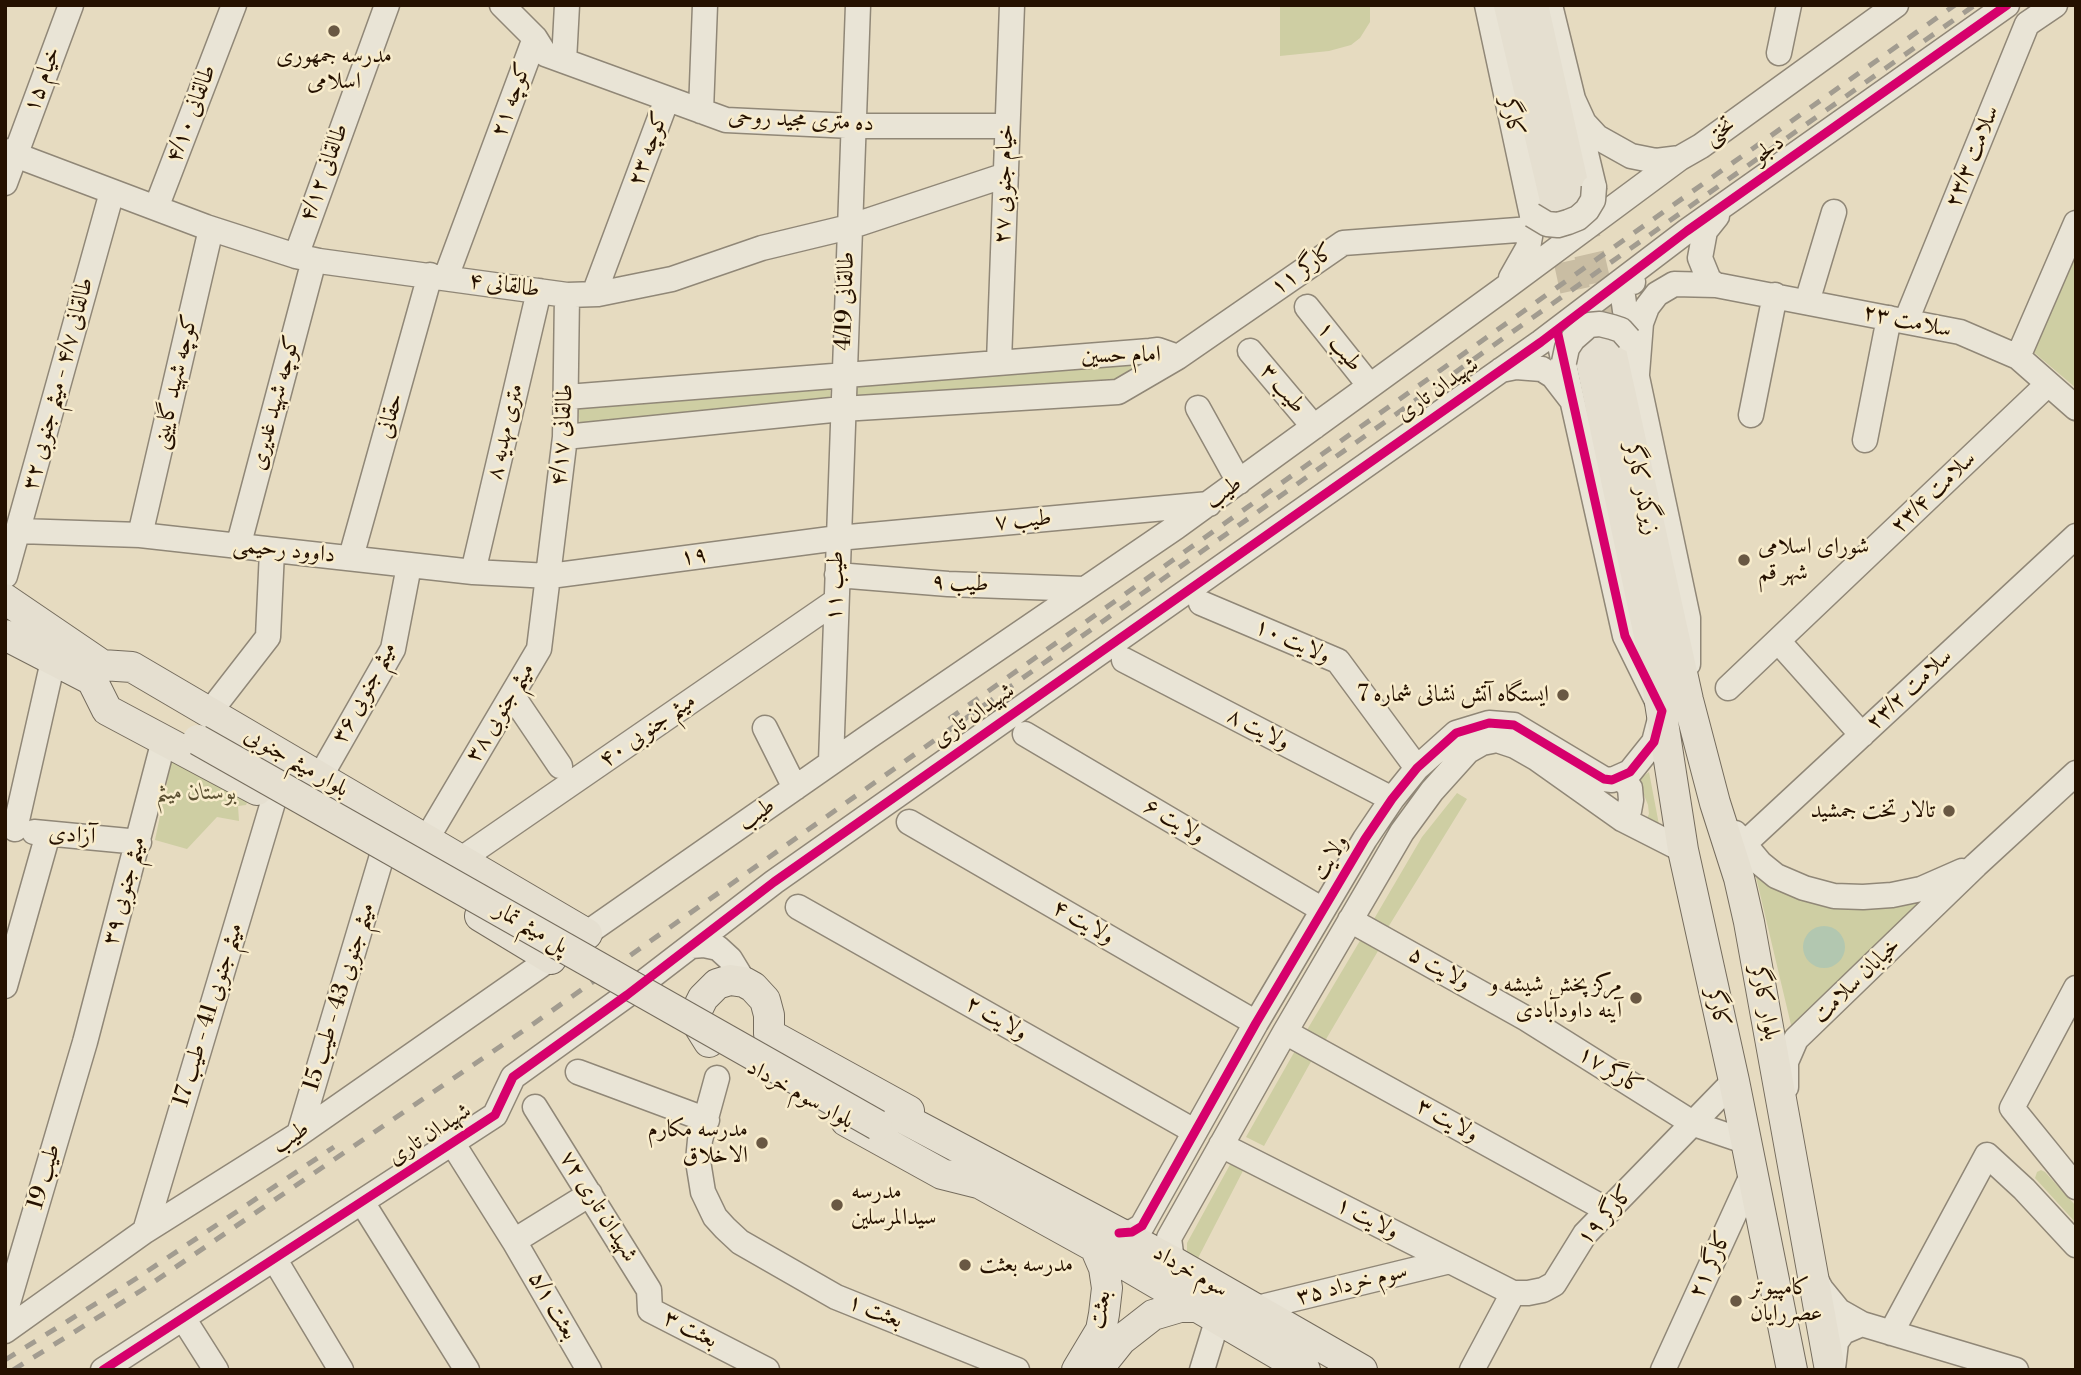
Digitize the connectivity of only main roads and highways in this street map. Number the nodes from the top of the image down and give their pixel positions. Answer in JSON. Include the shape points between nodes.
{"nodes":[{"id":1,"x":1509,"y":5,"type":"edge"},
{"id":2,"x":1533,"y":5,"type":"edge"},
{"id":3,"x":1597,"y":346,"type":"tunnel mouth"},
{"id":4,"x":5,"y":599,"type":"edge"},
{"id":5,"x":5,"y":635,"type":"edge"},
{"id":6,"x":1663,"y":644,"type":"joint"},
{"id":7,"x":97,"y":673,"type":"junction"},
{"id":8,"x":1675,"y":705,"type":"junction"},
{"id":9,"x":204,"y":726,"type":"junction"},
{"id":10,"x":526,"y":898,"type":"junction"},
{"id":11,"x":1749,"y":922,"type":"junction"},
{"id":12,"x":505,"y":931,"type":"junction"},
{"id":13,"x":587,"y":934,"type":"road end"},
{"id":14,"x":551,"y":959,"type":"road end"},
{"id":15,"x":627,"y":995,"type":"road end"},
{"id":16,"x":713,"y":1048,"type":"junction"},
{"id":17,"x":1733,"y":1075,"type":"junction"},
{"id":18,"x":978,"y":1171,"type":"junction"},
{"id":19,"x":1119,"y":1235,"type":"junction"},
{"id":20,"x":1137,"y":1273,"type":"joint"},
{"id":21,"x":1209,"y":1313,"type":"junction"},
{"id":22,"x":1111,"y":1335,"type":"junction"},
{"id":23,"x":1077,"y":1370,"type":"edge"},
{"id":24,"x":1097,"y":1370,"type":"edge"},
{"id":25,"x":1305,"y":1370,"type":"edge"},
{"id":26,"x":1363,"y":1370,"type":"edge"},
{"id":27,"x":1792,"y":1370,"type":"edge"},
{"id":28,"x":1831,"y":1370,"type":"edge"}],
"edges":[{"from":1,"to":2,"type":"main road","via":[[1559,212]]},
{"from":3,"to":6,"type":"main road","name":"زیرگذر کارگر"},
{"from":4,"to":7,"type":"main road","name":"بلوار میثم جنوبی"},
{"from":5,"to":7,"type":"main road","via":[[53,661]]},
{"from":6,"to":8,"type":"main road","name":"بلوار کارگر"},
{"from":7,"to":9,"type":"main road","name":"پل میثم تمار"},
{"from":7,"to":12,"type":"main road","name":"بلوار میثم جنوبی","via":[[107,710]]},
{"from":8,"to":11,"type":"main road","name":"بلوار کارگر","via":[[1715,803]]},
{"from":8,"to":17,"type":"main road","name":"کارگر","via":[[1683,850]]},
{"from":9,"to":10,"type":"main road","name":"بلوار میثم جنوبی","via":[[320,777]]},
{"from":9,"to":18,"type":"main road","name":"پل میثم تمار","bridge":true},
{"from":10,"to":12,"type":"main road","via":[[531,918],[526,927]]},
{"from":10,"to":13,"type":"main road","name":"بلوار میثم جنوبی"},
{"from":11,"to":17,"type":"main road","via":[[1731,908],[1721,909],[1712,918]]},
{"from":11,"to":28,"type":"main road","name":"بلوار کارگر"},
{"from":12,"to":14,"type":"main road","name":"بلوار میثم جنوبی"},
{"from":15,"to":16,"type":"main road","name":"بلوار سوم خرداد"},
{"from":16,"to":18,"type":"main road","name":"بلوار سوم خرداد","via":[[942,1174]]},
{"from":16,"to":18,"type":"main road","name":"بلوار سوم خرداد","via":[[699,1026],[697,1010],[718,984],[742,976],[765,1000],[769,1034],[958,1138]]},
{"from":17,"to":27,"type":"main road","name":"کارگر"},
{"from":18,"to":19,"type":"main road","name":"بلوار سوم خرداد"},
{"from":19,"to":20,"type":"main road","name":"بلوار سوم خرداد"},
{"from":19,"to":22,"type":"main road","name":"بعثت","via":[[1104,1268]]},
{"from":19,"to":26,"type":"main road","name":"سوم خرداد","via":[[1170,1250],[1253,1309]]},
{"from":20,"to":21,"type":"main road","name":"سوم خرداد"},
{"from":21,"to":22,"type":"main road","name":"بعثت","via":[[1180,1307]]},
{"from":21,"to":25,"type":"main road","name":"سوم خرداد"},
{"from":22,"to":23,"type":"main road","name":"بعثت"},
{"from":22,"to":24,"type":"main road","name":"بعثت"}]}
